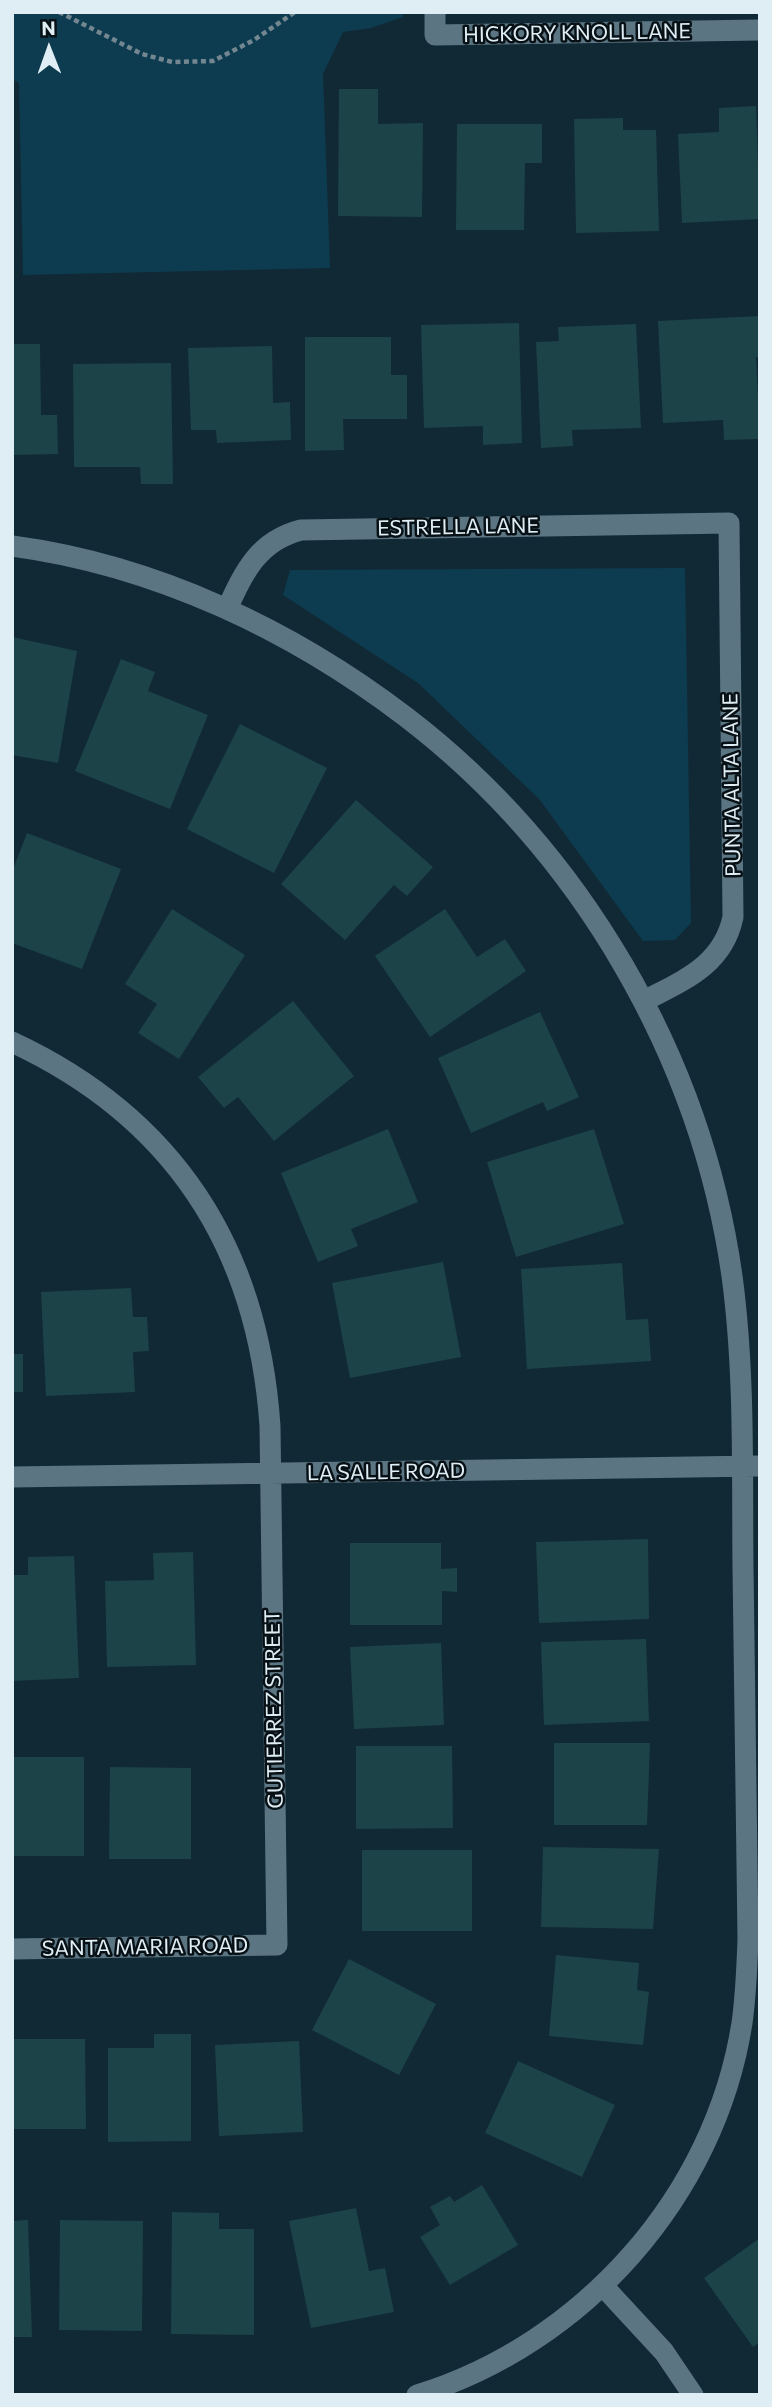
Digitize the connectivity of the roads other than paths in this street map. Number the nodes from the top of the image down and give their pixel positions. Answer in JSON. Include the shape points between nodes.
{"nodes":[{"id":1,"x":435,"y":12,"type":"edge"},
{"id":2,"x":760,"y":30,"type":"edge"},
{"id":3,"x":729,"y":523,"type":"joint"},
{"id":4,"x":12,"y":546,"type":"edge"},
{"id":5,"x":226,"y":609,"type":"junction"},
{"id":6,"x":644,"y":1001,"type":"junction"},
{"id":7,"x":12,"y":1042,"type":"edge"},
{"id":8,"x":751,"y":1466,"type":"edge"},
{"id":9,"x":270,"y":1473,"type":"junction"},
{"id":10,"x":12,"y":1477,"type":"edge"},
{"id":11,"x":277,"y":1945,"type":"joint"},
{"id":12,"x":12,"y":1949,"type":"edge"},
{"id":13,"x":603,"y":2286,"type":"junction"},
{"id":14,"x":417,"y":2395,"type":"edge"},
{"id":15,"x":693,"y":2395,"type":"edge"}],
"edges":[{"from":1,"to":2,"type":"street","name":"HICKORY KNOLL LANE","via":[[435,34]]},
{"from":3,"to":5,"type":"street","name":"ESTRELLA LANE","via":[[301,530],[277,539],[257,554]]},
{"from":3,"to":6,"type":"street","name":"PUNTA ALTA LANE","via":[[733,917],[726,940],[712,960]]},
{"from":4,"to":5,"type":"street","via":[[127,572]]},
{"from":5,"to":6,"type":"street","via":[[330,664],[416,724],[468,770],[548,855],[596,921]]},
{"from":6,"to":8,"type":"street","via":[[690,1107],[721,1217]]},
{"from":7,"to":9,"type":"street","name":"GUTIERREZ STREET","via":[[76,1076],[141,1128],[178,1169],[217,1227],[250,1303],[261,1343]]},
{"from":8,"to":9,"type":"street","name":"LA SALLE ROAD"},
{"from":8,"to":13,"type":"street","via":[[748,1939],[742,2025],[720,2107],[698,2157],[659,2221]]},
{"from":9,"to":10,"type":"street","name":"LA SALLE ROAD"},
{"from":9,"to":11,"type":"street","name":"GUTIERREZ STREET"},
{"from":11,"to":12,"type":"street","name":"SANTA MARIA ROAD"},
{"from":13,"to":14,"type":"street","via":[[508,2356]]},
{"from":13,"to":15,"type":"street","via":[[664,2352]]}]}
